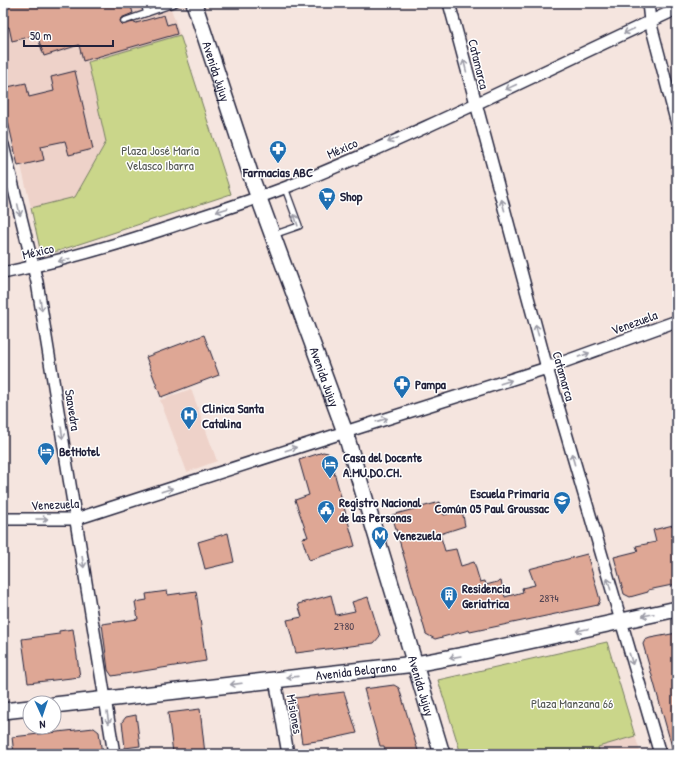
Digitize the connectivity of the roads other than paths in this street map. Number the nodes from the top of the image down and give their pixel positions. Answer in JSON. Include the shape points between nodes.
{"nodes":[{"id":1,"x":144,"y":3,"type":"edge"},
{"id":2,"x":176,"y":3,"type":"edge"},
{"id":3,"x":194,"y":3,"type":"edge"},
{"id":4,"x":449,"y":3,"type":"edge"},
{"id":5,"x":648,"y":3,"type":"edge"},
{"id":6,"x":677,"y":9,"type":"edge"},
{"id":7,"x":147,"y":13,"type":"junction"},
{"id":8,"x":124,"y":21,"type":"dead end"},
{"id":9,"x":650,"y":21,"type":"junction"},
{"id":10,"x":475,"y":104,"type":"junction"},
{"id":11,"x":677,"y":124,"type":"edge"},
{"id":12,"x":3,"y":145,"type":"edge"},
{"id":13,"x":285,"y":188,"type":"junction"},
{"id":14,"x":259,"y":198,"type":"junction"},
{"id":15,"x":273,"y":235,"type":"junction"},
{"id":16,"x":33,"y":267,"type":"junction"},
{"id":17,"x":3,"y":273,"type":"edge"},
{"id":18,"x":677,"y":321,"type":"edge"},
{"id":19,"x":547,"y":368,"type":"junction"},
{"id":20,"x":344,"y":432,"type":"junction"},
{"id":21,"x":76,"y":519,"type":"junction"},
{"id":22,"x":3,"y":520,"type":"edge"},
{"id":23,"x":677,"y":609,"type":"edge"},
{"id":24,"x":620,"y":621,"type":"junction"},
{"id":25,"x":415,"y":664,"type":"junction"},
{"id":26,"x":274,"y":679,"type":"junction"},
{"id":27,"x":105,"y":699,"type":"junction"},
{"id":28,"x":62,"y":704,"type":"edge"},
{"id":29,"x":22,"y":709,"type":"edge"},
{"id":30,"x":3,"y":712,"type":"edge"},
{"id":31,"x":114,"y":754,"type":"edge"},
{"id":32,"x":288,"y":754,"type":"edge"},
{"id":33,"x":442,"y":754,"type":"edge"},
{"id":34,"x":660,"y":754,"type":"edge"}],
"edges":[{"from":1,"to":7,"type":"lane"},
{"from":2,"to":7,"type":"lane"},
{"from":3,"to":14,"type":"main road","name":"Avenida Jujuy"},
{"from":10,"to":4,"type":"street","name":"Catamarca","one_way":true},
{"from":5,"to":9,"type":"street"},
{"from":6,"to":9,"type":"street","name":"México"},
{"from":7,"to":8,"type":"lane"},
{"from":9,"to":10,"type":"street","name":"México","one_way":true},
{"from":9,"to":11,"type":"street"},
{"from":10,"to":13,"type":"street","name":"México","one_way":true},
{"from":19,"to":10,"type":"street","name":"Catamarca","one_way":true},
{"from":12,"to":16,"type":"street","name":"Saavedra","one_way":true},
{"from":13,"to":14,"type":"street","name":"México"},
{"from":15,"to":13,"type":"lane","one_way":true,"via":[[299,226]]},
{"from":14,"to":15,"type":"main road","name":"Avenida Jujuy"},
{"from":14,"to":16,"type":"street","name":"México","one_way":true,"via":[[94,251]]},
{"from":15,"to":20,"type":"main road","name":"Avenida Jujuy"},
{"from":16,"to":17,"type":"street","name":"México"},
{"from":16,"to":21,"type":"street","name":"Saavedra","one_way":true,"via":[[38,282]]},
{"from":19,"to":18,"type":"street","name":"Venezuela","one_way":true},
{"from":20,"to":19,"type":"street","name":"Venezuela","one_way":true},
{"from":24,"to":19,"type":"street","name":"Catamarca","one_way":true},
{"from":21,"to":20,"type":"street","name":"Venezuela","one_way":true},
{"from":20,"to":25,"type":"main road","name":"Avenida Jujuy"},
{"from":22,"to":21,"type":"street","name":"Venezuela","one_way":true},
{"from":21,"to":27,"type":"street","name":"Saavedra","one_way":true},
{"from":23,"to":24,"type":"main road","name":"Avenida Belgrano","one_way":true},
{"from":24,"to":25,"type":"main road","name":"Avenida Belgrano","one_way":true},
{"from":24,"to":34,"type":"street","name":"Catamarca","one_way":true},
{"from":25,"to":26,"type":"main road","name":"Avenida Belgrano","one_way":true},
{"from":25,"to":33,"type":"main road","name":"Avenida Jujuy"},
{"from":26,"to":27,"type":"main road","name":"Avenida Belgrano","one_way":true},
{"from":26,"to":32,"type":"street","name":"Misiones"},
{"from":27,"to":28,"type":"main road","name":"Avenida Belgrano"},
{"from":27,"to":31,"type":"street","name":"Saavedra","one_way":true},
{"from":29,"to":30,"type":"main road"}]}
